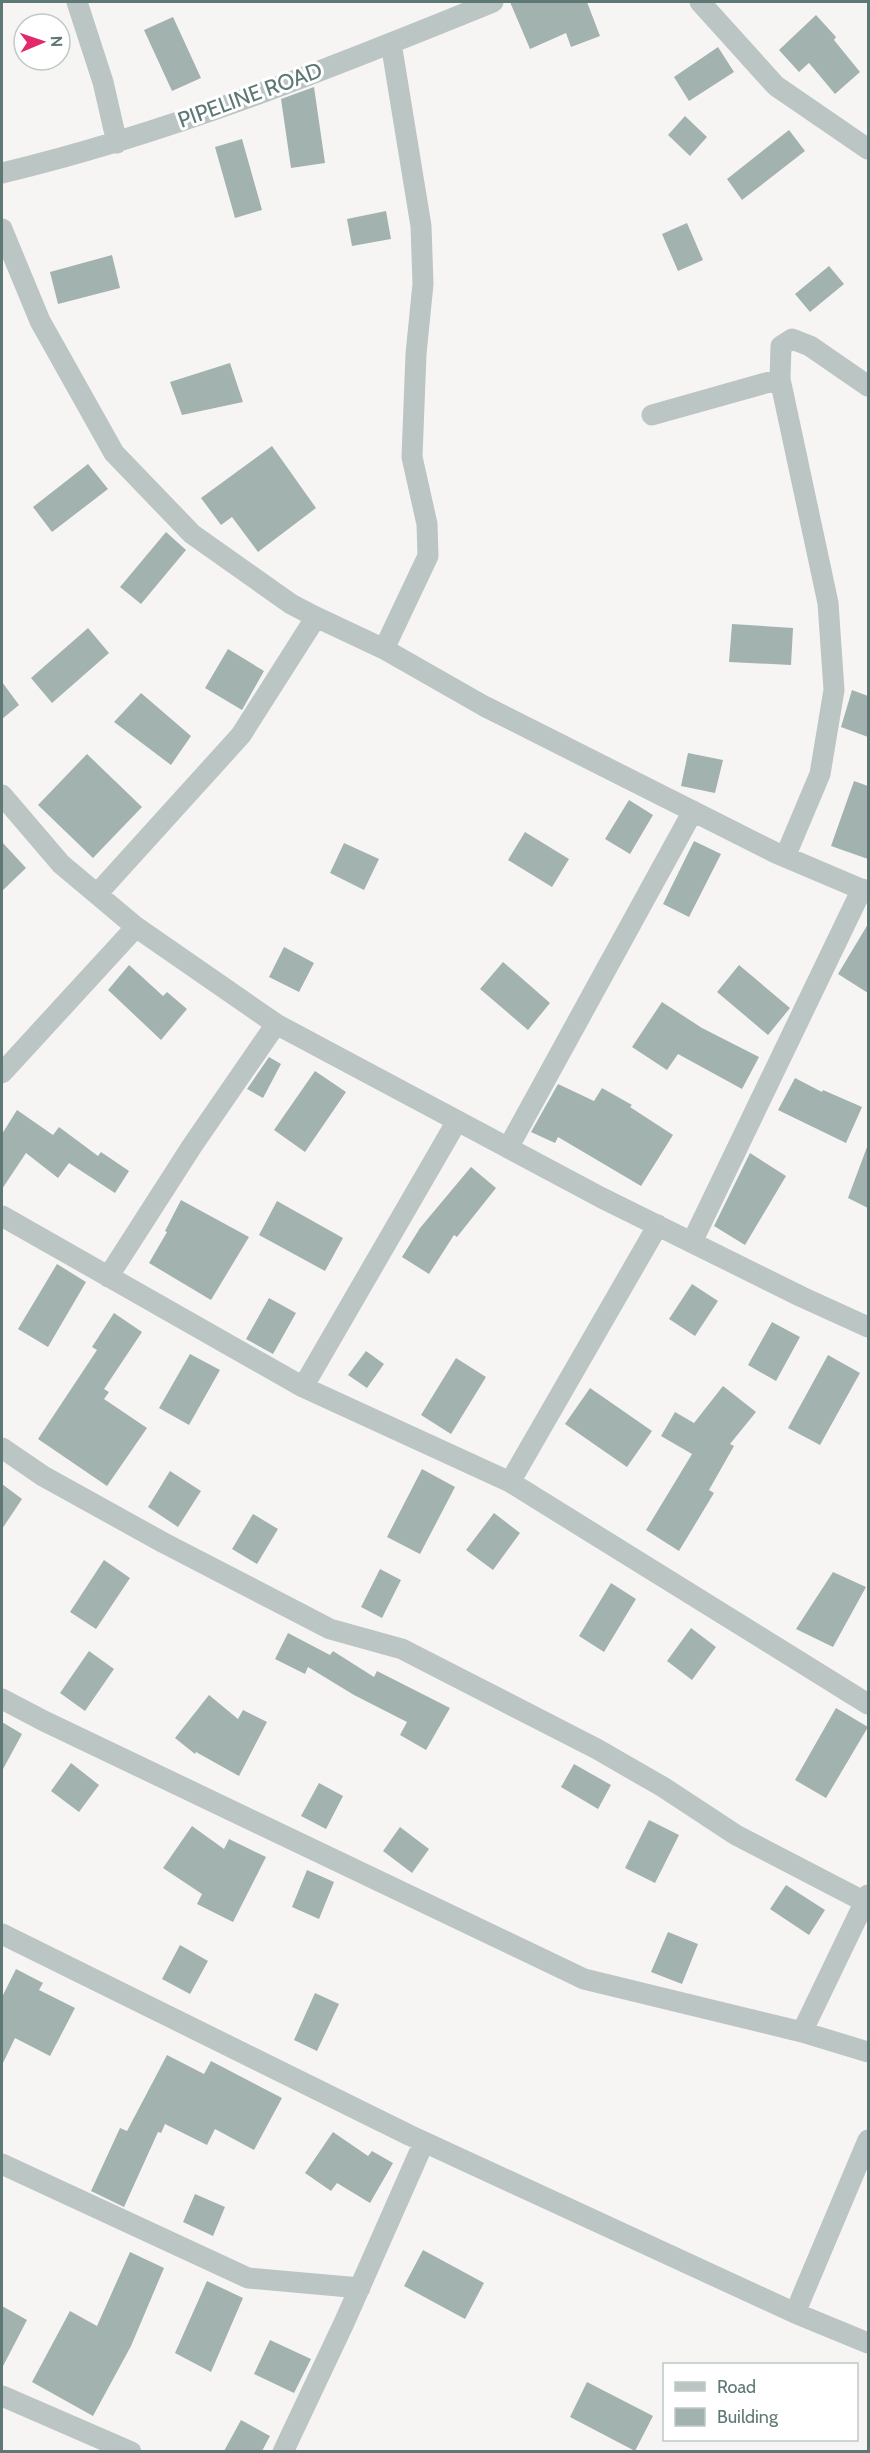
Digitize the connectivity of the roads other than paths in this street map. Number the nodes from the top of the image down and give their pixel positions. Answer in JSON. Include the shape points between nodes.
{"nodes":[{"id":1,"x":77,"y":2,"type":"edge"},
{"id":2,"x":493,"y":2,"type":"edge"},
{"id":3,"x":700,"y":2,"type":"edge"},
{"id":4,"x":391,"y":43,"type":"junction"},
{"id":5,"x":117,"y":143,"type":"junction"},
{"id":6,"x":868,"y":149,"type":"edge"},
{"id":7,"x":2,"y":173,"type":"edge"},
{"id":8,"x":2,"y":229,"type":"edge"},
{"id":9,"x":780,"y":379,"type":"junction"},
{"id":10,"x":868,"y":386,"type":"edge"},
{"id":11,"x":652,"y":415,"type":"dead end"},
{"id":12,"x":316,"y":617,"type":"junction"},
{"id":13,"x":384,"y":649,"type":"junction"},
{"id":14,"x":2,"y":795,"type":"edge"},
{"id":15,"x":693,"y":811,"type":"junction"},
{"id":16,"x":784,"y":857,"type":"junction"},
{"id":17,"x":865,"y":891,"type":"edge"},
{"id":18,"x":97,"y":894,"type":"junction"},
{"id":19,"x":136,"y":927,"type":"junction"},
{"id":20,"x":276,"y":1024,"type":"junction"},
{"id":21,"x":2,"y":1073,"type":"edge"},
{"id":22,"x":457,"y":1121,"type":"junction"},
{"id":23,"x":508,"y":1148,"type":"junction"},
{"id":24,"x":2,"y":1216,"type":"edge"},
{"id":25,"x":658,"y":1225,"type":"junction"},
{"id":26,"x":692,"y":1242,"type":"junction"},
{"id":27,"x":108,"y":1276,"type":"junction"},
{"id":28,"x":868,"y":1327,"type":"edge"},
{"id":29,"x":303,"y":1387,"type":"junction"},
{"id":30,"x":2,"y":1448,"type":"edge"},
{"id":31,"x":510,"y":1482,"type":"junction"},
{"id":32,"x":2,"y":1699,"type":"edge"},
{"id":33,"x":868,"y":1704,"type":"edge"},
{"id":34,"x":867,"y":1898,"type":"edge"},
{"id":35,"x":2,"y":1934,"type":"edge"},
{"id":36,"x":802,"y":2032,"type":"junction"},
{"id":37,"x":868,"y":2052,"type":"edge"},
{"id":38,"x":868,"y":2140,"type":"edge"},
{"id":39,"x":424,"y":2142,"type":"junction"},
{"id":40,"x":2,"y":2164,"type":"edge"},
{"id":41,"x":360,"y":2288,"type":"junction"},
{"id":42,"x":795,"y":2313,"type":"junction"},
{"id":43,"x":868,"y":2343,"type":"edge"},
{"id":44,"x":2,"y":2396,"type":"edge"},
{"id":45,"x":131,"y":2451,"type":"edge"},
{"id":46,"x":283,"y":2451,"type":"edge"}],
"edges":[{"from":1,"to":5,"type":"street","via":[[103,82]]},
{"from":2,"to":4,"type":"street","name":"PIPELINE ROAD"},
{"from":3,"to":6,"type":"street","via":[[776,86]]},
{"from":4,"to":5,"type":"street","name":"PIPELINE ROAD"},
{"from":4,"to":13,"type":"street","via":[[421,226],[423,284],[412,457],[427,524],[428,556]]},
{"from":5,"to":7,"type":"street","name":"PIPELINE ROAD"},
{"from":8,"to":12,"type":"street","via":[[40,321],[114,453],[192,534],[291,604]]},
{"from":9,"to":10,"type":"street","via":[[781,346],[792,339],[810,346]]},
{"from":9,"to":11,"type":"street"},
{"from":9,"to":16,"type":"street","via":[[828,603],[834,690],[820,774]]},
{"from":12,"to":13,"type":"street"},
{"from":12,"to":18,"type":"street","via":[[242,735]]},
{"from":13,"to":15,"type":"street","via":[[484,706]]},
{"from":14,"to":18,"type":"street","via":[[62,864]]},
{"from":15,"to":16,"type":"street"},
{"from":15,"to":23,"type":"street"},
{"from":16,"to":17,"type":"street"},
{"from":17,"to":26,"type":"street"},
{"from":18,"to":19,"type":"street"},
{"from":19,"to":20,"type":"street"},
{"from":19,"to":21,"type":"street"},
{"from":20,"to":22,"type":"street"},
{"from":20,"to":27,"type":"street"},
{"from":22,"to":23,"type":"street"},
{"from":22,"to":29,"type":"street"},
{"from":23,"to":25,"type":"street"},
{"from":24,"to":27,"type":"street"},
{"from":25,"to":26,"type":"street"},
{"from":25,"to":31,"type":"street"},
{"from":26,"to":28,"type":"street"},
{"from":27,"to":29,"type":"street"},
{"from":29,"to":31,"type":"street"},
{"from":30,"to":34,"type":"street","via":[[43,1476],[164,1543],[330,1629],[402,1649],[597,1749],[663,1786],[736,1835]]},
{"from":31,"to":33,"type":"street"},
{"from":32,"to":36,"type":"street","via":[[584,1979]]},
{"from":34,"to":36,"type":"street"},
{"from":35,"to":39,"type":"street"},
{"from":36,"to":37,"type":"street"},
{"from":38,"to":42,"type":"street"},
{"from":39,"to":41,"type":"street"},
{"from":39,"to":42,"type":"street"},
{"from":40,"to":41,"type":"street","via":[[248,2278]]},
{"from":41,"to":46,"type":"street"},
{"from":42,"to":43,"type":"street"},
{"from":44,"to":45,"type":"street"}]}
